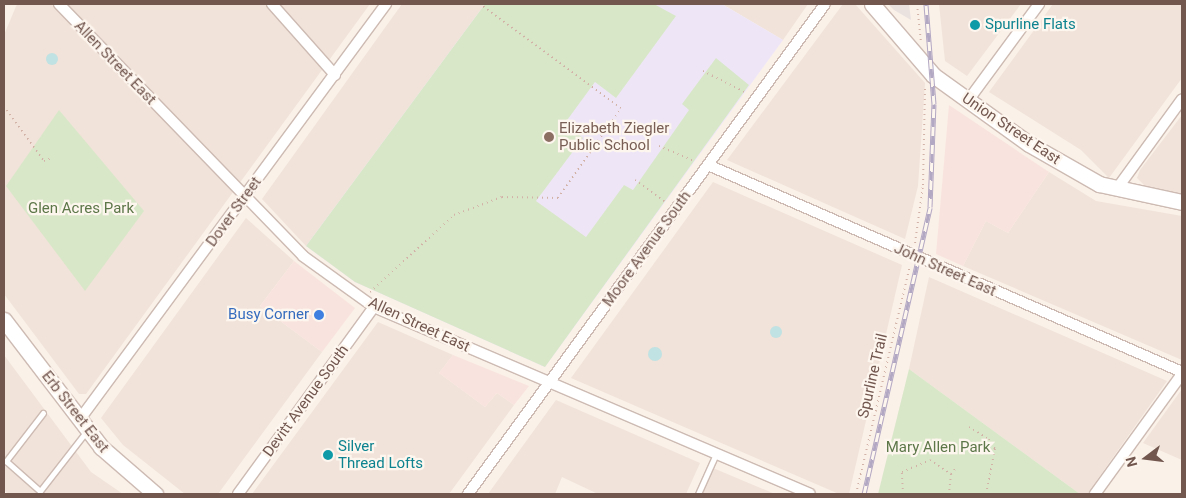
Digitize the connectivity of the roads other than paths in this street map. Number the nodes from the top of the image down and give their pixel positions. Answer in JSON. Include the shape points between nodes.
{"nodes":[{"id":1,"x":59,"y":4,"type":"edge"},
{"id":2,"x":272,"y":4,"type":"edge"},
{"id":3,"x":386,"y":4,"type":"edge"},
{"id":4,"x":825,"y":4,"type":"edge"},
{"id":5,"x":872,"y":4,"type":"edge"},
{"id":6,"x":1039,"y":4,"type":"edge"},
{"id":7,"x":334,"y":75,"type":"junction"},
{"id":8,"x":1182,"y":99,"type":"edge"},
{"id":9,"x":967,"y":102,"type":"junction"},
{"id":10,"x":708,"y":165,"type":"junction"},
{"id":11,"x":1116,"y":190,"type":"junction"},
{"id":12,"x":244,"y":198,"type":"junction"},
{"id":13,"x":1182,"y":202,"type":"edge"},
{"id":14,"x":374,"y":307,"type":"junction"},
{"id":15,"x":4,"y":320,"type":"edge"},
{"id":16,"x":1182,"y":373,"type":"edge"},
{"id":17,"x":551,"y":382,"type":"junction"},
{"id":18,"x":43,"y":414,"type":"dead end"},
{"id":19,"x":84,"y":425,"type":"junction"},
{"id":20,"x":716,"y":453,"type":"junction"},
{"id":21,"x":155,"y":494,"type":"edge"},
{"id":22,"x":238,"y":494,"type":"edge"},
{"id":23,"x":468,"y":494,"type":"edge"},
{"id":24,"x":698,"y":494,"type":"edge"},
{"id":25,"x":810,"y":494,"type":"edge"},
{"id":26,"x":1095,"y":494,"type":"edge"}],
"edges":[{"from":1,"to":12,"type":"street","name":"Allen Street East"},
{"from":2,"to":7,"type":"street"},
{"from":3,"to":7,"type":"street","name":"Dover Street"},
{"from":4,"to":10,"type":"street","name":"Moore Avenue South"},
{"from":5,"to":9,"type":"street","name":"Union Street East","via":[[933,75]]},
{"from":6,"to":9,"type":"street"},
{"from":7,"to":12,"type":"street","name":"Dover Street"},
{"from":8,"to":11,"type":"street"},
{"from":9,"to":11,"type":"street","name":"Union Street East","via":[[1066,166]]},
{"from":10,"to":16,"type":"street","name":"John Street East"},
{"from":10,"to":17,"type":"street","name":"Moore Avenue South"},
{"from":11,"to":13,"type":"street","name":"Union Street East"},
{"from":12,"to":14,"type":"street","name":"Allen Street East","via":[[303,256]]},
{"from":12,"to":19,"type":"street","name":"Dover Street"},
{"from":14,"to":17,"type":"street","name":"Allen Street East"},
{"from":14,"to":22,"type":"street","name":"Devitt Avenue South"},
{"from":15,"to":19,"type":"street","name":"Erb Street East"},
{"from":16,"to":26,"type":"street"},
{"from":17,"to":20,"type":"street","name":"Allen Street East"},
{"from":17,"to":23,"type":"street","name":"Moore Avenue South"},
{"from":18,"to":19,"type":"lane","via":[[6,461],[40,491]]},
{"from":19,"to":21,"type":"street","name":"Erb Street East","via":[[120,467]]},
{"from":20,"to":24,"type":"lane"},
{"from":20,"to":25,"type":"street","name":"Allen Street East"}]}
